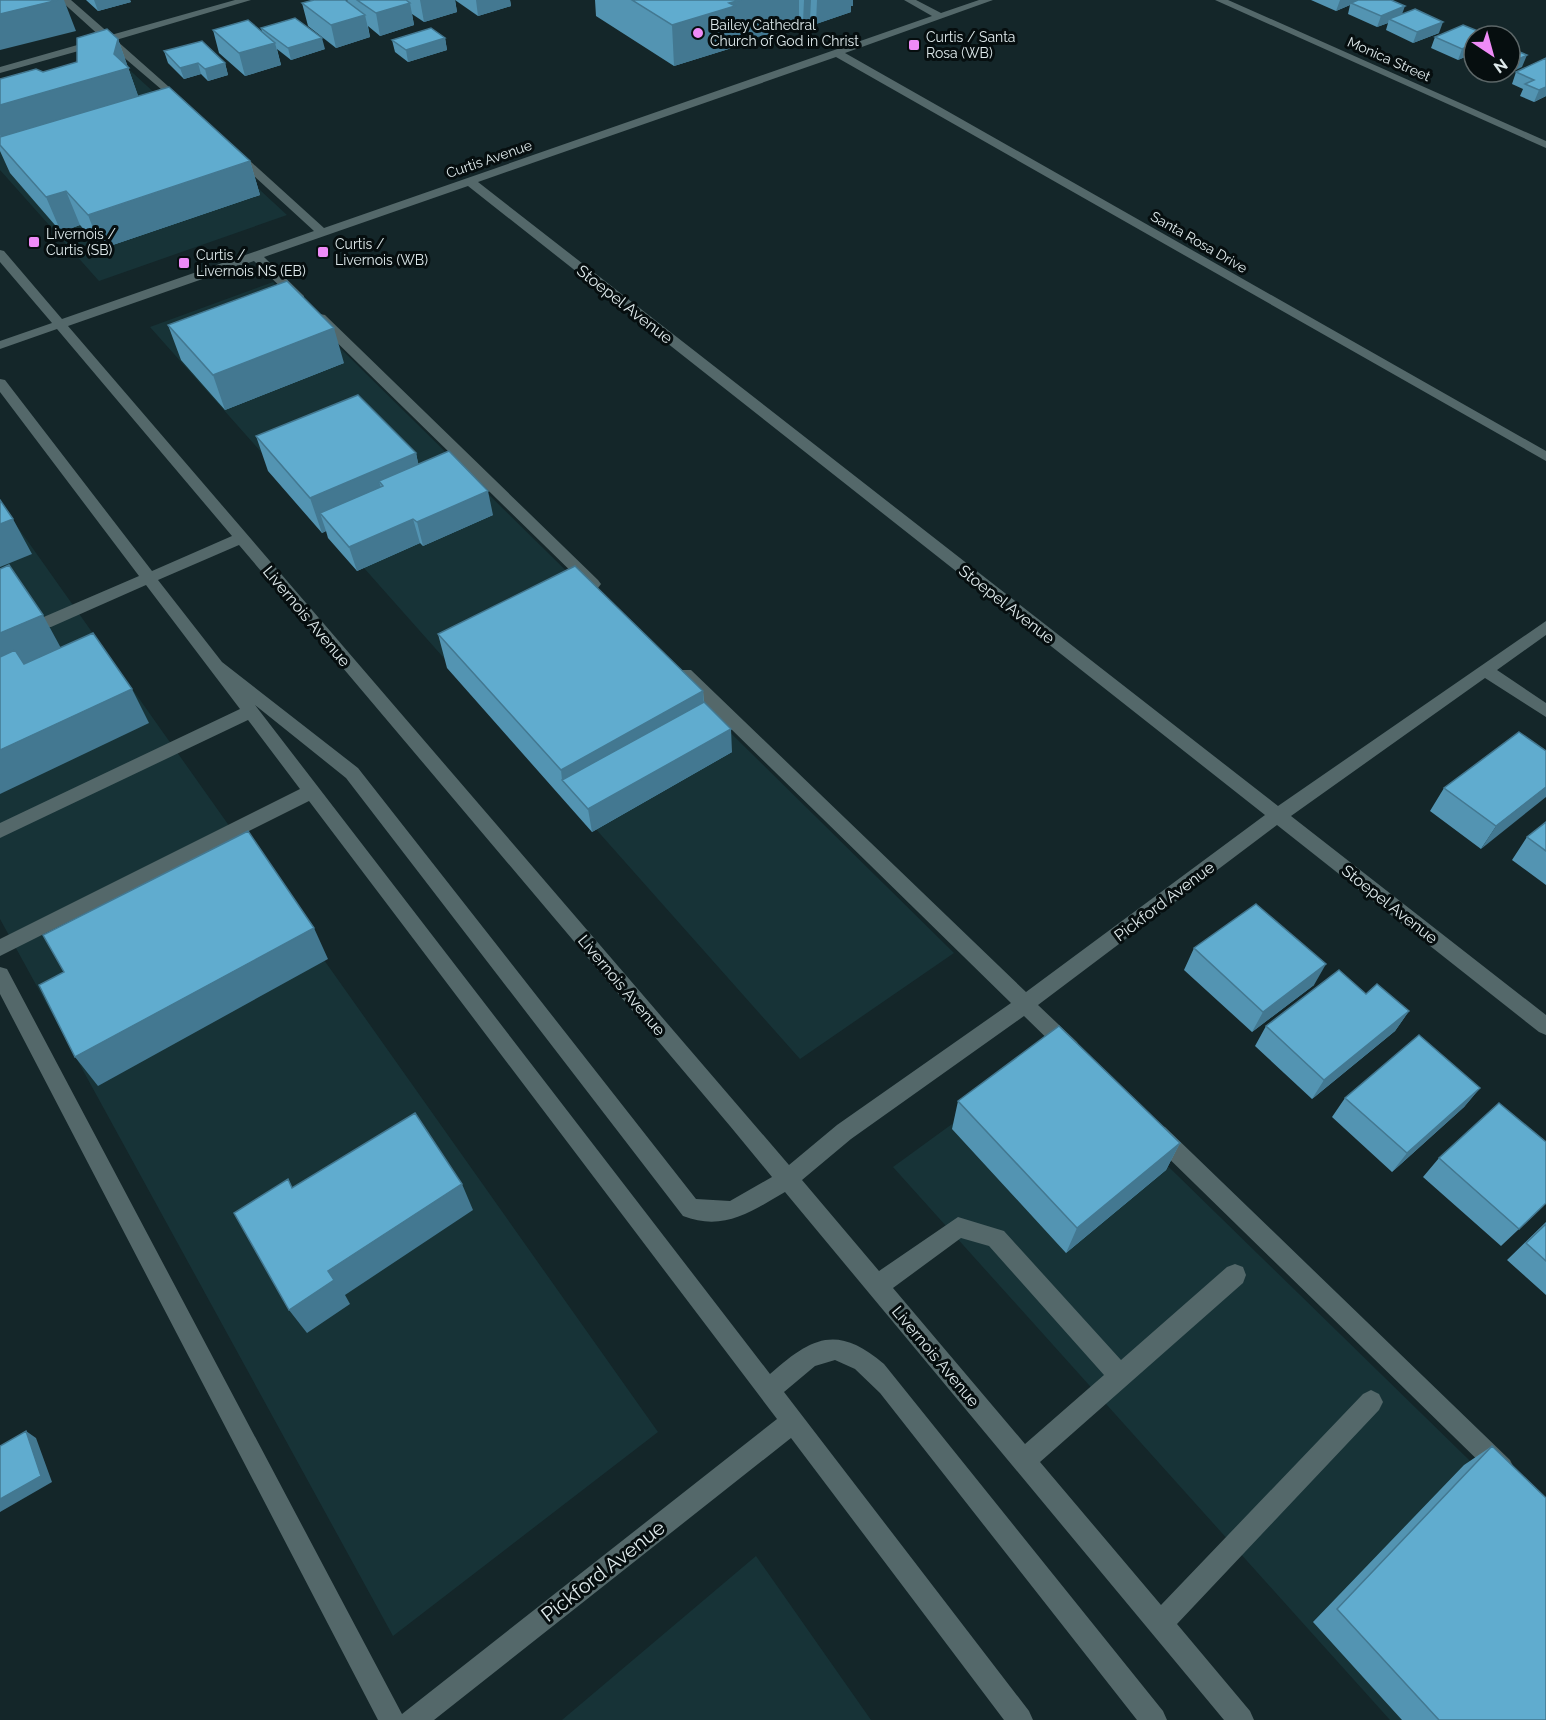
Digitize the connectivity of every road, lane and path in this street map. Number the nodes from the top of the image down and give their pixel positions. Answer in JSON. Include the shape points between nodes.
{"nodes":[{"id":1,"x":65,"y":0,"type":"edge"},
{"id":2,"x":246,"y":0,"type":"edge"},
{"id":3,"x":909,"y":0,"type":"edge"},
{"id":4,"x":988,"y":0,"type":"edge"},
{"id":5,"x":1220,"y":0,"type":"edge"},
{"id":6,"x":940,"y":17,"type":"junction"},
{"id":7,"x":108,"y":39,"type":"junction"},
{"id":8,"x":837,"y":53,"type":"junction"},
{"id":9,"x":0,"y":70,"type":"edge"},
{"id":10,"x":192,"y":113,"type":"edge"},
{"id":11,"x":226,"y":145,"type":"edge"},
{"id":12,"x":1546,"y":145,"type":"edge"},
{"id":13,"x":470,"y":182,"type":"junction"},
{"id":14,"x":323,"y":233,"type":"junction"},
{"id":15,"x":0,"y":254,"type":"edge"},
{"id":16,"x":256,"y":256,"type":"junction"},
{"id":17,"x":60,"y":325,"type":"junction"},
{"id":18,"x":0,"y":345,"type":"edge"},
{"id":19,"x":0,"y":383,"type":"edge"},
{"id":20,"x":1546,"y":458,"type":"edge"},
{"id":21,"x":241,"y":538,"type":"junction"},
{"id":22,"x":148,"y":578,"type":"junction"},
{"id":23,"x":602,"y":593,"type":"edge"},
{"id":24,"x":45,"y":623,"type":"dead end"},
{"id":25,"x":1546,"y":627,"type":"edge"},
{"id":26,"x":670,"y":659,"type":"edge"},
{"id":27,"x":218,"y":667,"type":"junction"},
{"id":28,"x":1485,"y":670,"type":"junction"},
{"id":29,"x":251,"y":711,"type":"junction"},
{"id":30,"x":1546,"y":711,"type":"edge"},
{"id":31,"x":312,"y":791,"type":"junction"},
{"id":32,"x":1277,"y":816,"type":"junction"},
{"id":33,"x":0,"y":831,"type":"edge"},
{"id":34,"x":0,"y":948,"type":"edge"},
{"id":35,"x":0,"y":975,"type":"edge"},
{"id":36,"x":1026,"y":1003,"type":"junction"},
{"id":37,"x":1546,"y":1026,"type":"edge"},
{"id":38,"x":1082,"y":1060,"type":"edge"},
{"id":39,"x":1142,"y":1119,"type":"edge"},
{"id":40,"x":786,"y":1180,"type":"junction"},
{"id":41,"x":1235,"y":1275,"type":"dead end"},
{"id":42,"x":877,"y":1286,"type":"junction"},
{"id":43,"x":1119,"y":1375,"type":"junction"},
{"id":44,"x":768,"y":1390,"type":"junction"},
{"id":45,"x":1371,"y":1402,"type":"dead end"},
{"id":46,"x":792,"y":1422,"type":"junction"},
{"id":47,"x":1024,"y":1460,"type":"junction"},
{"id":48,"x":1512,"y":1478,"type":"edge"},
{"id":49,"x":1160,"y":1624,"type":"junction"},
{"id":50,"x":392,"y":1720,"type":"edge"},
{"id":51,"x":414,"y":1720,"type":"edge"},
{"id":52,"x":1020,"y":1720,"type":"edge"},
{"id":53,"x":1154,"y":1720,"type":"edge"},
{"id":54,"x":1241,"y":1720,"type":"edge"}],
"edges":[{"from":1,"to":7,"type":"street"},
{"from":2,"to":7,"type":"street"},
{"from":3,"to":6,"type":"street"},
{"from":4,"to":6,"type":"street","name":"Curtis Avenue"},
{"from":5,"to":12,"type":"street","name":"Monica Street"},
{"from":6,"to":8,"type":"street","name":"Curtis Avenue"},
{"from":7,"to":9,"type":"street"},
{"from":7,"to":10,"type":"street"},
{"from":8,"to":13,"type":"street","name":"Curtis Avenue"},
{"from":8,"to":20,"type":"street","name":"Santa Rosa Drive"},
{"from":11,"to":14,"type":"street"},
{"from":13,"to":14,"type":"street","name":"Curtis Avenue"},
{"from":13,"to":32,"type":"street","name":"Stoepel Avenue"},
{"from":14,"to":16,"type":"street","name":"Curtis Avenue"},
{"from":15,"to":17,"type":"street","name":"Livernois Avenue"},
{"from":16,"to":17,"type":"street","name":"Curtis Avenue"},
{"from":16,"to":23,"type":"street"},
{"from":17,"to":18,"type":"street","name":"Curtis Avenue"},
{"from":17,"to":21,"type":"street","name":"Livernois Avenue"},
{"from":19,"to":22,"type":"street"},
{"from":21,"to":22,"type":"street"},
{"from":21,"to":40,"type":"street","name":"Livernois Avenue"},
{"from":22,"to":24,"type":"street"},
{"from":22,"to":27,"type":"street"},
{"from":25,"to":28,"type":"street","name":"Pickford Avenue"},
{"from":26,"to":36,"type":"street"},
{"from":27,"to":29,"type":"street"},
{"from":27,"to":40,"type":"street","name":"Pickford Avenue","via":[[352,773],[692,1209],[732,1211]]},
{"from":28,"to":30,"type":"street"},
{"from":28,"to":32,"type":"street","name":"Pickford Avenue"},
{"from":29,"to":31,"type":"street"},
{"from":29,"to":33,"type":"street"},
{"from":31,"to":34,"type":"street"},
{"from":31,"to":44,"type":"street"},
{"from":32,"to":36,"type":"street","name":"Pickford Avenue"},
{"from":32,"to":37,"type":"street","name":"Stoepel Avenue"},
{"from":35,"to":50,"type":"street"},
{"from":36,"to":38,"type":"street"},
{"from":36,"to":40,"type":"street","name":"Pickford Avenue","via":[[844,1132]]},
{"from":39,"to":48,"type":"street"},
{"from":40,"to":42,"type":"street","name":"Livernois Avenue"},
{"from":41,"to":43,"type":"street"},
{"from":42,"to":43,"type":"street","via":[[958,1227],[996,1238]]},
{"from":42,"to":47,"type":"street","name":"Livernois Avenue"},
{"from":43,"to":47,"type":"street"},
{"from":44,"to":46,"type":"street"},
{"from":44,"to":53,"type":"street","via":[[822,1350],[840,1348],[857,1355],[918,1422]]},
{"from":45,"to":49,"type":"street"},
{"from":46,"to":51,"type":"street","name":"Pickford Avenue"},
{"from":46,"to":52,"type":"street"},
{"from":47,"to":49,"type":"street","name":"Livernois Avenue"},
{"from":49,"to":54,"type":"street","name":"Livernois Avenue"}]}
